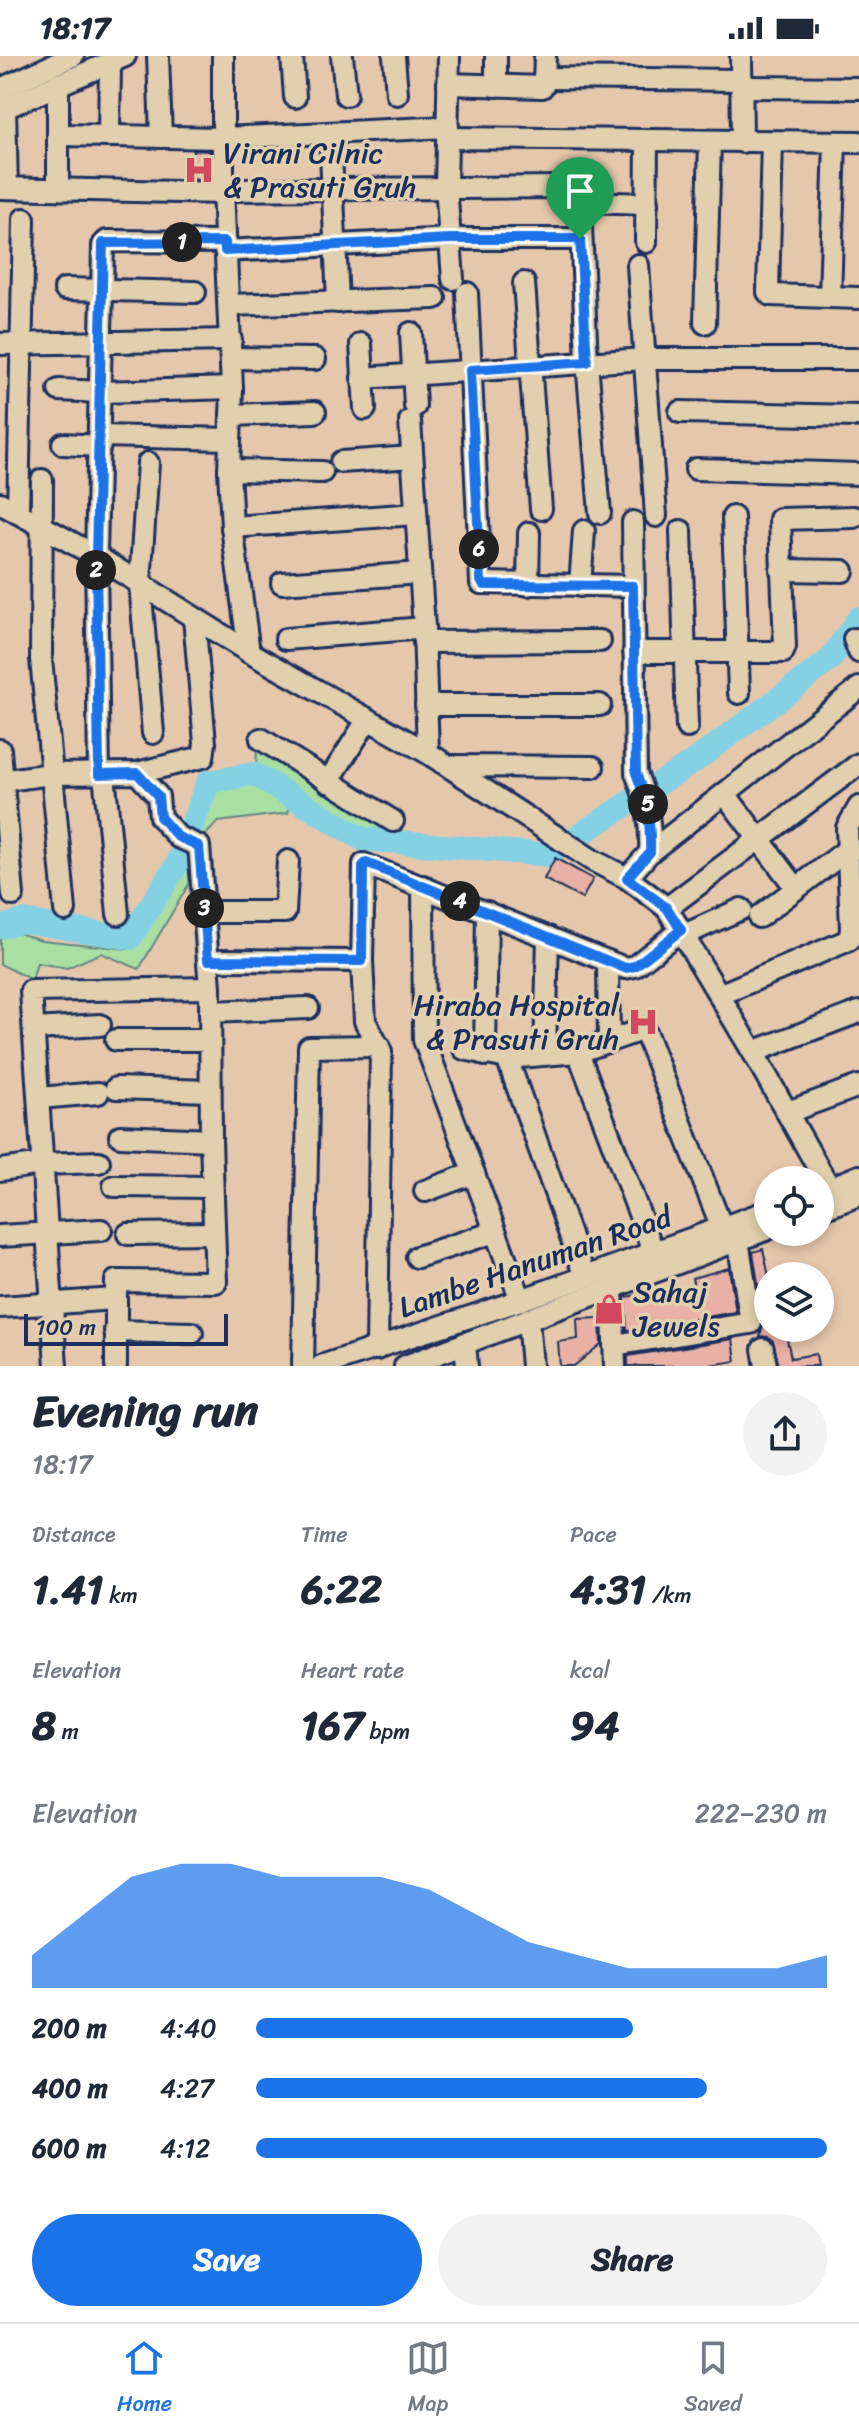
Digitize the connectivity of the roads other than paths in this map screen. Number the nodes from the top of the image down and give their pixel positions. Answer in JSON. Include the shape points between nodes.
{"nodes":[{"id":1,"x":73,"y":56,"type":"edge"},
{"id":2,"x":158,"y":56,"type":"edge"},
{"id":3,"x":223,"y":56,"type":"edge"},
{"id":4,"x":292,"y":56,"type":"edge"},
{"id":5,"x":342,"y":56,"type":"edge"},
{"id":6,"x":394,"y":56,"type":"edge"},
{"id":7,"x":449,"y":56,"type":"edge"},
{"id":8,"x":496,"y":56,"type":"edge"},
{"id":9,"x":545,"y":56,"type":"edge"},
{"id":10,"x":741,"y":56,"type":"edge"},
{"id":11,"x":117,"y":59,"type":"edge"},
{"id":12,"x":36,"y":65,"type":"edge"},
{"id":13,"x":544,"y":78,"type":"junction"},
{"id":14,"x":742,"y":83,"type":"junction"},
{"id":15,"x":58,"y":84,"type":"junction"},
{"id":16,"x":448,"y":84,"type":"junction"},
{"id":17,"x":496,"y":86,"type":"junction"},
{"id":18,"x":859,"y":88,"type":"edge"},
{"id":19,"x":397,"y":94,"type":"dead end"},
{"id":20,"x":346,"y":95,"type":"dead end"},
{"id":21,"x":295,"y":97,"type":"dead end"},
{"id":22,"x":2,"y":102,"type":"edge"},
{"id":23,"x":448,"y":132,"type":"junction"},
{"id":24,"x":330,"y":133,"type":"junction"},
{"id":25,"x":58,"y":135,"type":"junction"},
{"id":26,"x":109,"y":136,"type":"junction"},
{"id":27,"x":161,"y":137,"type":"junction"},
{"id":28,"x":223,"y":138,"type":"junction"},
{"id":29,"x":647,"y":141,"type":"junction"},
{"id":30,"x":710,"y":141,"type":"junction"},
{"id":31,"x":742,"y":142,"type":"junction"},
{"id":32,"x":772,"y":142,"type":"junction"},
{"id":33,"x":835,"y":142,"type":"junction"},
{"id":34,"x":859,"y":142,"type":"edge"},
{"id":35,"x":446,"y":186,"type":"junction"},
{"id":36,"x":333,"y":187,"type":"junction"},
{"id":37,"x":569,"y":187,"type":"dead end"},
{"id":38,"x":3,"y":188,"type":"edge"},
{"id":39,"x":58,"y":189,"type":"junction"},
{"id":40,"x":223,"y":191,"type":"junction"},
{"id":41,"x":647,"y":204,"type":"junction"},
{"id":42,"x":24,"y":219,"type":"dead end"},
{"id":43,"x":449,"y":239,"type":"junction"},
{"id":44,"x":580,"y":239,"type":"junction"},
{"id":45,"x":646,"y":242,"type":"dead end"},
{"id":46,"x":335,"y":244,"type":"junction"},
{"id":47,"x":225,"y":246,"type":"junction"},
{"id":48,"x":638,"y":265,"type":"dead end"},
{"id":49,"x":524,"y":283,"type":"dead end"},
{"id":50,"x":65,"y":289,"type":"dead end"},
{"id":51,"x":103,"y":291,"type":"junction"},
{"id":52,"x":195,"y":292,"type":"dead end"},
{"id":53,"x":830,"y":297,"type":"junction"},
{"id":54,"x":435,"y":298,"type":"dead end"},
{"id":55,"x":859,"y":298,"type":"edge"},
{"id":56,"x":338,"y":302,"type":"junction"},
{"id":57,"x":230,"y":305,"type":"junction"},
{"id":58,"x":705,"y":323,"type":"dead end"},
{"id":59,"x":411,"y":333,"type":"dead end"},
{"id":60,"x":102,"y":340,"type":"junction"},
{"id":61,"x":10,"y":344,"type":"edge"},
{"id":62,"x":361,"y":344,"type":"dead end"},
{"id":63,"x":231,"y":349,"type":"junction"},
{"id":64,"x":315,"y":359,"type":"dead end"},
{"id":65,"x":645,"y":359,"type":"junction"},
{"id":66,"x":859,"y":359,"type":"edge"},
{"id":67,"x":587,"y":362,"type":"junction"},
{"id":68,"x":531,"y":365,"type":"junction"},
{"id":69,"x":470,"y":370,"type":"junction"},
{"id":70,"x":414,"y":373,"type":"junction"},
{"id":71,"x":362,"y":378,"type":"junction"},
{"id":72,"x":232,"y":388,"type":"junction"},
{"id":73,"x":59,"y":390,"type":"dead end"},
{"id":74,"x":101,"y":392,"type":"junction"},
{"id":75,"x":365,"y":409,"type":"dead end"},
{"id":76,"x":315,"y":412,"type":"dead end"},
{"id":77,"x":680,"y":412,"type":"dead end"},
{"id":78,"x":231,"y":415,"type":"junction"},
{"id":79,"x":859,"y":416,"type":"edge"},
{"id":80,"x":230,"y":439,"type":"junction"},
{"id":81,"x":100,"y":441,"type":"junction"},
{"id":82,"x":63,"y":444,"type":"dead end"},
{"id":83,"x":412,"y":457,"type":"junction"},
{"id":84,"x":341,"y":462,"type":"dead end"},
{"id":85,"x":148,"y":463,"type":"dead end"},
{"id":86,"x":696,"y":469,"type":"dead end"},
{"id":87,"x":229,"y":470,"type":"junction"},
{"id":88,"x":322,"y":472,"type":"dead end"},
{"id":89,"x":859,"y":474,"type":"edge"},
{"id":90,"x":42,"y":480,"type":"dead end"},
{"id":91,"x":9,"y":508,"type":"edge"},
{"id":92,"x":541,"y":509,"type":"dead end"},
{"id":93,"x":600,"y":513,"type":"dead end"},
{"id":94,"x":416,"y":514,"type":"junction"},
{"id":95,"x":656,"y":516,"type":"dead end"},
{"id":96,"x":733,"y":517,"type":"dead end"},
{"id":97,"x":854,"y":517,"type":"dead end"},
{"id":98,"x":633,"y":522,"type":"dead end"},
{"id":99,"x":41,"y":526,"type":"junction"},
{"id":100,"x":232,"y":527,"type":"junction"},
{"id":101,"x":584,"y":531,"type":"dead end"},
{"id":102,"x":681,"y":531,"type":"dead end"},
{"id":103,"x":529,"y":533,"type":"dead end"},
{"id":104,"x":96,"y":556,"type":"junction"},
{"id":105,"x":781,"y":570,"type":"junction"},
{"id":106,"x":843,"y":571,"type":"dead end"},
{"id":107,"x":420,"y":573,"type":"junction"},
{"id":108,"x":282,"y":583,"type":"dead end"},
{"id":109,"x":140,"y":584,"type":"junction"},
{"id":110,"x":528,"y":585,"type":"junction"},
{"id":111,"x":580,"y":586,"type":"junction"},
{"id":112,"x":633,"y":586,"type":"junction"},
{"id":113,"x":194,"y":618,"type":"junction"},
{"id":114,"x":424,"y":635,"type":"junction"},
{"id":115,"x":286,"y":639,"type":"dead end"},
{"id":116,"x":600,"y":641,"type":"dead end"},
{"id":117,"x":249,"y":652,"type":"junction"},
{"id":118,"x":634,"y":652,"type":"junction"},
{"id":119,"x":685,"y":652,"type":"junction"},
{"id":120,"x":738,"y":652,"type":"junction"},
{"id":121,"x":859,"y":688,"type":"edge"},
{"id":122,"x":739,"y":693,"type":"dead end"},
{"id":123,"x":426,"y":705,"type":"junction"},
{"id":124,"x":600,"y":705,"type":"dead end"},
{"id":125,"x":368,"y":719,"type":"junction"},
{"id":126,"x":687,"y":727,"type":"dead end"},
{"id":127,"x":153,"y":733,"type":"dead end"},
{"id":128,"x":261,"y":739,"type":"dead end"},
{"id":129,"x":0,"y":750,"type":"edge"},
{"id":130,"x":428,"y":753,"type":"junction"},
{"id":131,"x":859,"y":764,"type":"edge"},
{"id":132,"x":449,"y":766,"type":"junction"},
{"id":133,"x":593,"y":767,"type":"dead end"},
{"id":134,"x":137,"y":773,"type":"junction"},
{"id":135,"x":51,"y":774,"type":"junction"},
{"id":136,"x":101,"y":774,"type":"junction"},
{"id":137,"x":2,"y":781,"type":"edge"},
{"id":138,"x":328,"y":782,"type":"junction"},
{"id":139,"x":725,"y":794,"type":"junction"},
{"id":140,"x":858,"y":811,"type":"edge"},
{"id":141,"x":393,"y":821,"type":"dead end"},
{"id":142,"x":760,"y":839,"type":"junction"},
{"id":143,"x":650,"y":852,"type":"junction"},
{"id":144,"x":851,"y":858,"type":"edge"},
{"id":145,"x":288,"y":861,"type":"dead end"},
{"id":146,"x":627,"y":878,"type":"junction"},
{"id":147,"x":423,"y":886,"type":"junction"},
{"id":148,"x":796,"y":888,"type":"junction"},
{"id":149,"x":13,"y":895,"type":"dead end"},
{"id":150,"x":667,"y":908,"type":"junction"},
{"id":151,"x":854,"y":908,"type":"edge"},
{"id":152,"x":65,"y":910,"type":"dead end"},
{"id":153,"x":204,"y":912,"type":"junction"},
{"id":154,"x":487,"y":912,"type":"junction"},
{"id":155,"x":118,"y":914,"type":"dead end"},
{"id":156,"x":682,"y":933,"type":"junction"},
{"id":157,"x":548,"y":937,"type":"junction"},
{"id":158,"x":208,"y":960,"type":"junction"},
{"id":159,"x":362,"y":961,"type":"junction"},
{"id":160,"x":608,"y":961,"type":"junction"},
{"id":161,"x":210,"y":988,"type":"junction"},
{"id":162,"x":719,"y":995,"type":"junction"},
{"id":163,"x":308,"y":1008,"type":"dead end"},
{"id":164,"x":210,"y":1012,"type":"junction"},
{"id":165,"x":859,"y":1012,"type":"edge"},
{"id":166,"x":100,"y":1025,"type":"dead end"},
{"id":167,"x":35,"y":1029,"type":"junction"},
{"id":168,"x":116,"y":1040,"type":"dead end"},
{"id":169,"x":210,"y":1040,"type":"junction"},
{"id":170,"x":609,"y":1041,"type":"junction"},
{"id":171,"x":379,"y":1046,"type":"junction"},
{"id":172,"x":464,"y":1049,"type":"dead end"},
{"id":173,"x":578,"y":1052,"type":"junction"},
{"id":174,"x":753,"y":1052,"type":"junction"},
{"id":175,"x":545,"y":1054,"type":"junction"},
{"id":176,"x":485,"y":1055,"type":"junction"},
{"id":177,"x":507,"y":1058,"type":"junction"},
{"id":178,"x":859,"y":1086,"type":"edge"},
{"id":179,"x":210,"y":1091,"type":"junction"},
{"id":180,"x":39,"y":1098,"type":"junction"},
{"id":181,"x":788,"y":1112,"type":"junction"},
{"id":182,"x":120,"y":1136,"type":"dead end"},
{"id":183,"x":211,"y":1140,"type":"junction"},
{"id":184,"x":99,"y":1162,"type":"dead end"},
{"id":185,"x":42,"y":1164,"type":"junction"},
{"id":186,"x":812,"y":1166,"type":"edge"},
{"id":187,"x":0,"y":1170,"type":"edge"},
{"id":188,"x":474,"y":1173,"type":"junction"},
{"id":189,"x":859,"y":1176,"type":"edge"},
{"id":190,"x":114,"y":1186,"type":"dead end"},
{"id":191,"x":212,"y":1187,"type":"junction"},
{"id":192,"x":425,"y":1191,"type":"dead end"},
{"id":193,"x":834,"y":1193,"type":"edge"},
{"id":194,"x":859,"y":1195,"type":"edge"},
{"id":195,"x":834,"y":1197,"type":"edge"},
{"id":196,"x":754,"y":1219,"type":"edge"},
{"id":197,"x":101,"y":1230,"type":"dead end"},
{"id":198,"x":754,"y":1231,"type":"edge"},
{"id":199,"x":47,"y":1232,"type":"junction"},
{"id":200,"x":495,"y":1232,"type":"junction"},
{"id":201,"x":214,"y":1233,"type":"junction"},
{"id":202,"x":128,"y":1234,"type":"dead end"},
{"id":203,"x":730,"y":1234,"type":"junction"},
{"id":204,"x":0,"y":1236,"type":"edge"},
{"id":205,"x":654,"y":1253,"type":"junction"},
{"id":206,"x":417,"y":1257,"type":"dead end"},
{"id":207,"x":585,"y":1277,"type":"junction"},
{"id":208,"x":612,"y":1288,"type":"junction"},
{"id":209,"x":115,"y":1299,"type":"junction"},
{"id":210,"x":50,"y":1303,"type":"junction"},
{"id":211,"x":0,"y":1307,"type":"edge"},
{"id":212,"x":524,"y":1310,"type":"junction"},
{"id":213,"x":115,"y":1331,"type":"junction"},
{"id":214,"x":192,"y":1333,"type":"dead end"},
{"id":215,"x":465,"y":1343,"type":"junction"},
{"id":216,"x":377,"y":1349,"type":"junction"},
{"id":217,"x":615,"y":1356,"type":"edge"},
{"id":218,"x":56,"y":1366,"type":"edge"},
{"id":219,"x":116,"y":1366,"type":"edge"},
{"id":220,"x":303,"y":1366,"type":"edge"},
{"id":221,"x":323,"y":1366,"type":"edge"},
{"id":222,"x":405,"y":1366,"type":"edge"},
{"id":223,"x":467,"y":1366,"type":"edge"},
{"id":224,"x":532,"y":1366,"type":"edge"}],
"edges":[{"from":1,"to":12,"type":"street"},
{"from":2,"to":27,"type":"street"},
{"from":3,"to":28,"type":"street"},
{"from":4,"to":21,"type":"street"},
{"from":5,"to":20,"type":"street"},
{"from":6,"to":19,"type":"street"},
{"from":7,"to":16,"type":"street"},
{"from":8,"to":17,"type":"street"},
{"from":9,"to":13,"type":"street"},
{"from":10,"to":14,"type":"street"},
{"from":11,"to":15,"type":"street"},
{"from":11,"to":26,"type":"street"},
{"from":12,"to":22,"type":"street"},
{"from":13,"to":14,"type":"street"},
{"from":13,"to":17,"type":"street","via":[[542,87]]},
{"from":14,"to":18,"type":"street"},
{"from":14,"to":31,"type":"street"},
{"from":15,"to":22,"type":"street"},
{"from":15,"to":25,"type":"street"},
{"from":16,"to":17,"type":"street"},
{"from":16,"to":23,"type":"street"},
{"from":22,"to":38,"type":"street"},
{"from":23,"to":24,"type":"street"},
{"from":23,"to":29,"type":"street"},
{"from":23,"to":35,"type":"street"},
{"from":24,"to":28,"type":"street"},
{"from":24,"to":36,"type":"street"},
{"from":25,"to":26,"type":"street"},
{"from":25,"to":39,"type":"street"},
{"from":26,"to":27,"type":"street"},
{"from":27,"to":28,"type":"street"},
{"from":28,"to":40,"type":"street"},
{"from":29,"to":30,"type":"street"},
{"from":29,"to":41,"type":"street"},
{"from":30,"to":31,"type":"street"},
{"from":30,"to":58,"type":"street"},
{"from":31,"to":32,"type":"street"},
{"from":32,"to":33,"type":"street"},
{"from":32,"to":53,"type":"street","via":[[768,292]]},
{"from":33,"to":34,"type":"street"},
{"from":33,"to":53,"type":"street"},
{"from":35,"to":36,"type":"street"},
{"from":35,"to":37,"type":"street"},
{"from":35,"to":43,"type":"street"},
{"from":36,"to":40,"type":"street"},
{"from":36,"to":46,"type":"street"},
{"from":38,"to":39,"type":"street"},
{"from":39,"to":40,"type":"street"},
{"from":40,"to":47,"type":"street"},
{"from":41,"to":44,"type":"street","via":[[582,202]]},
{"from":41,"to":45,"type":"street"},
{"from":42,"to":61,"type":"street"},
{"from":43,"to":44,"type":"street"},
{"from":43,"to":46,"type":"street"},
{"from":43,"to":69,"type":"street"},
{"from":44,"to":67,"type":"street"},
{"from":46,"to":47,"type":"street"},
{"from":46,"to":56,"type":"street"},
{"from":47,"to":51,"type":"street","via":[[105,241]]},
{"from":47,"to":57,"type":"street"},
{"from":48,"to":65,"type":"street"},
{"from":49,"to":68,"type":"street"},
{"from":50,"to":51,"type":"street"},
{"from":51,"to":52,"type":"street"},
{"from":51,"to":60,"type":"street"},
{"from":53,"to":55,"type":"street"},
{"from":54,"to":56,"type":"street"},
{"from":56,"to":57,"type":"street"},
{"from":57,"to":63,"type":"street"},
{"from":59,"to":70,"type":"street"},
{"from":60,"to":61,"type":"street"},
{"from":60,"to":63,"type":"street"},
{"from":60,"to":74,"type":"street"},
{"from":61,"to":91,"type":"street"},
{"from":62,"to":71,"type":"street"},
{"from":63,"to":64,"type":"street"},
{"from":63,"to":72,"type":"street"},
{"from":65,"to":66,"type":"street"},
{"from":65,"to":67,"type":"street"},
{"from":65,"to":95,"type":"street"},
{"from":67,"to":68,"type":"street"},
{"from":67,"to":93,"type":"street"},
{"from":68,"to":69,"type":"street"},
{"from":68,"to":92,"type":"street"},
{"from":69,"to":70,"type":"street"},
{"from":69,"to":110,"type":"street","via":[[481,581]]},
{"from":70,"to":71,"type":"street"},
{"from":70,"to":83,"type":"street"},
{"from":71,"to":75,"type":"street"},
{"from":72,"to":74,"type":"street"},
{"from":72,"to":78,"type":"street"},
{"from":73,"to":74,"type":"street"},
{"from":74,"to":81,"type":"street"},
{"from":76,"to":78,"type":"street"},
{"from":77,"to":79,"type":"street"},
{"from":78,"to":80,"type":"street"},
{"from":80,"to":81,"type":"street"},
{"from":80,"to":87,"type":"street"},
{"from":81,"to":82,"type":"street"},
{"from":81,"to":104,"type":"street"},
{"from":83,"to":84,"type":"street"},
{"from":83,"to":94,"type":"street"},
{"from":85,"to":109,"type":"street"},
{"from":86,"to":89,"type":"street"},
{"from":87,"to":88,"type":"street"},
{"from":87,"to":100,"type":"street"},
{"from":90,"to":99,"type":"street"},
{"from":91,"to":99,"type":"street"},
{"from":94,"to":100,"type":"street"},
{"from":94,"to":107,"type":"street"},
{"from":96,"to":120,"type":"street"},
{"from":97,"to":105,"type":"street","via":[[781,518]]},
{"from":98,"to":112,"type":"street"},
{"from":99,"to":104,"type":"street"},
{"from":99,"to":135,"type":"street","via":[[40,641]]},
{"from":100,"to":117,"type":"street"},
{"from":101,"to":111,"type":"street"},
{"from":102,"to":119,"type":"street"},
{"from":103,"to":110,"type":"street"},
{"from":104,"to":109,"type":"street"},
{"from":104,"to":136,"type":"street"},
{"from":105,"to":106,"type":"street"},
{"from":105,"to":120,"type":"street","via":[[785,650]]},
{"from":107,"to":108,"type":"street"},
{"from":107,"to":114,"type":"street"},
{"from":109,"to":113,"type":"street"},
{"from":109,"to":127,"type":"street"},
{"from":110,"to":111,"type":"street"},
{"from":111,"to":112,"type":"street"},
{"from":112,"to":118,"type":"street"},
{"from":113,"to":117,"type":"street"},
{"from":113,"to":134,"type":"street","via":[[203,757]]},
{"from":114,"to":115,"type":"street"},
{"from":114,"to":116,"type":"street"},
{"from":114,"to":123,"type":"street"},
{"from":117,"to":125,"type":"street"},
{"from":118,"to":119,"type":"street"},
{"from":118,"to":143,"type":"street","via":[[636,773],[647,800]]},
{"from":119,"to":120,"type":"street"},
{"from":119,"to":126,"type":"street"},
{"from":120,"to":122,"type":"street"},
{"from":121,"to":139,"type":"street"},
{"from":123,"to":124,"type":"street"},
{"from":123,"to":130,"type":"street"},
{"from":125,"to":130,"type":"street"},
{"from":125,"to":138,"type":"street"},
{"from":128,"to":138,"type":"street"},
{"from":129,"to":137,"type":"street"},
{"from":130,"to":132,"type":"street"},
{"from":131,"to":142,"type":"street"},
{"from":132,"to":133,"type":"street"},
{"from":132,"to":146,"type":"street"},
{"from":134,"to":136,"type":"street"},
{"from":134,"to":153,"type":"street","via":[[158,796],[160,817],[178,837],[199,846]]},
{"from":135,"to":136,"type":"street"},
{"from":135,"to":137,"type":"street"},
{"from":135,"to":152,"type":"street"},
{"from":136,"to":155,"type":"street"},
{"from":137,"to":149,"type":"street"},
{"from":138,"to":141,"type":"street"},
{"from":139,"to":142,"type":"street"},
{"from":139,"to":143,"type":"street"},
{"from":140,"to":144,"type":"street","via":[[847,828]]},
{"from":142,"to":148,"type":"street"},
{"from":142,"to":150,"type":"street"},
{"from":143,"to":146,"type":"street"},
{"from":144,"to":148,"type":"street"},
{"from":144,"to":151,"type":"street"},
{"from":145,"to":153,"type":"street","via":[[286,911]]},
{"from":146,"to":150,"type":"street"},
{"from":147,"to":154,"type":"street"},
{"from":147,"to":159,"type":"street","via":[[364,864]]},
{"from":147,"to":188,"type":"street","via":[[424,1040]]},
{"from":148,"to":156,"type":"street","via":[[750,913]]},
{"from":150,"to":156,"type":"street"},
{"from":151,"to":162,"type":"street","via":[[846,943]]},
{"from":153,"to":158,"type":"street"},
{"from":154,"to":157,"type":"street"},
{"from":154,"to":176,"type":"street"},
{"from":156,"to":160,"type":"street","via":[[632,968]]},
{"from":156,"to":162,"type":"street"},
{"from":157,"to":160,"type":"street"},
{"from":157,"to":175,"type":"street"},
{"from":158,"to":159,"type":"street"},
{"from":158,"to":161,"type":"street"},
{"from":159,"to":171,"type":"street","via":[[365,1021]]},
{"from":160,"to":170,"type":"street"},
{"from":161,"to":164,"type":"street"},
{"from":161,"to":167,"type":"street","via":[[33,990]]},
{"from":162,"to":174,"type":"street"},
{"from":163,"to":164,"type":"street"},
{"from":164,"to":169,"type":"street"},
{"from":165,"to":174,"type":"street"},
{"from":166,"to":167,"type":"street"},
{"from":167,"to":180,"type":"street"},
{"from":168,"to":169,"type":"street"},
{"from":169,"to":179,"type":"street"},
{"from":170,"to":173,"type":"street"},
{"from":170,"to":203,"type":"street","via":[[645,1030]]},
{"from":171,"to":216,"type":"street"},
{"from":171,"to":220,"type":"street","via":[[309,1047]]},
{"from":172,"to":176,"type":"street"},
{"from":173,"to":175,"type":"street"},
{"from":173,"to":205,"type":"street"},
{"from":174,"to":181,"type":"street"},
{"from":175,"to":177,"type":"street"},
{"from":176,"to":177,"type":"street"},
{"from":177,"to":207,"type":"street"},
{"from":178,"to":181,"type":"street"},
{"from":179,"to":180,"type":"street","via":[[107,1091]]},
{"from":179,"to":183,"type":"street"},
{"from":180,"to":185,"type":"street"},
{"from":181,"to":186,"type":"street"},
{"from":182,"to":183,"type":"street"},
{"from":183,"to":191,"type":"street"},
{"from":184,"to":185,"type":"street"},
{"from":185,"to":187,"type":"street"},
{"from":185,"to":199,"type":"street"},
{"from":188,"to":192,"type":"street"},
{"from":188,"to":200,"type":"street"},
{"from":189,"to":193,"type":"street"},
{"from":190,"to":191,"type":"street"},
{"from":191,"to":201,"type":"street"},
{"from":194,"to":195,"type":"street"},
{"from":196,"to":203,"type":"street","name":"Lambe Hanuman Road"},
{"from":197,"to":199,"type":"street"},
{"from":198,"to":203,"type":"street"},
{"from":199,"to":204,"type":"street"},
{"from":199,"to":210,"type":"street"},
{"from":200,"to":206,"type":"street"},
{"from":200,"to":212,"type":"street"},
{"from":201,"to":202,"type":"street"},
{"from":201,"to":209,"type":"street","via":[[216,1282],[116,1281]]},
{"from":203,"to":205,"type":"street","name":"Lambe Hanuman Road"},
{"from":203,"to":208,"type":"street"},
{"from":203,"to":217,"type":"street","via":[[751,1323]]},
{"from":205,"to":207,"type":"street","name":"Lambe Hanuman Road"},
{"from":207,"to":212,"type":"street","name":"Lambe Hanuman Road"},
{"from":208,"to":212,"type":"street"},
{"from":208,"to":217,"type":"street"},
{"from":209,"to":210,"type":"street"},
{"from":209,"to":213,"type":"street"},
{"from":210,"to":211,"type":"street"},
{"from":210,"to":218,"type":"street"},
{"from":212,"to":215,"type":"street"},
{"from":212,"to":216,"type":"street","name":"Lambe Hanuman Road"},
{"from":212,"to":224,"type":"street"},
{"from":213,"to":214,"type":"street"},
{"from":213,"to":219,"type":"street"},
{"from":215,"to":222,"type":"street"},
{"from":215,"to":223,"type":"street"},
{"from":216,"to":221,"type":"street","name":"Lambe Hanuman Road"}]}
